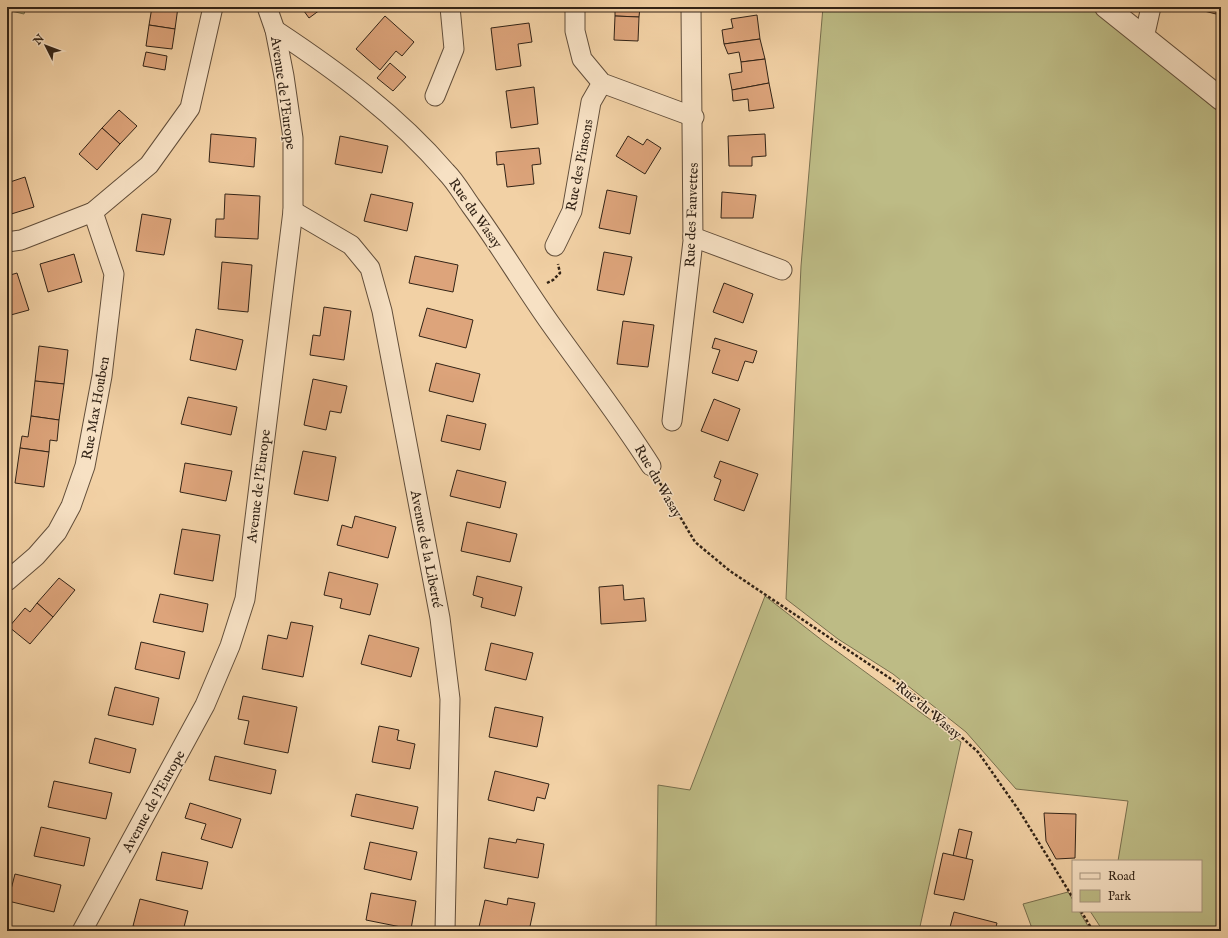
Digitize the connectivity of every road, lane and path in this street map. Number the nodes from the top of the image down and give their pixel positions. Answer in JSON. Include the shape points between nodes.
{"nodes":[{"id":1,"x":213,"y":7,"type":"edge"},
{"id":2,"x":267,"y":7,"type":"edge"},
{"id":3,"x":450,"y":7,"type":"edge"},
{"id":4,"x":575,"y":7,"type":"edge"},
{"id":5,"x":691,"y":7,"type":"edge"},
{"id":6,"x":1106,"y":7,"type":"edge"},
{"id":7,"x":1151,"y":7,"type":"edge"},
{"id":8,"x":275,"y":30,"type":"junction"},
{"id":9,"x":1144,"y":38,"type":"junction"},
{"id":10,"x":602,"y":83,"type":"junction"},
{"id":11,"x":435,"y":96,"type":"dead end"},
{"id":12,"x":1221,"y":99,"type":"edge"},
{"id":13,"x":694,"y":117,"type":"junction"},
{"id":14,"x":293,"y":211,"type":"junction"},
{"id":15,"x":93,"y":212,"type":"junction"},
{"id":16,"x":693,"y":237,"type":"junction"},
{"id":17,"x":7,"y":242,"type":"edge"},
{"id":18,"x":555,"y":246,"type":"joint"},
{"id":19,"x":782,"y":270,"type":"dead end"},
{"id":20,"x":529,"y":294,"type":"junction"},
{"id":21,"x":672,"y":422,"type":"dead end"},
{"id":22,"x":651,"y":466,"type":"joint"},
{"id":23,"x":7,"y":581,"type":"edge"},
{"id":24,"x":1072,"y":896,"type":"edge"},
{"id":25,"x":1082,"y":912,"type":"edge"},
{"id":26,"x":82,"y":931,"type":"edge"},
{"id":27,"x":445,"y":931,"type":"edge"},
{"id":28,"x":1093,"y":931,"type":"edge"}],
"edges":[{"from":1,"to":15,"type":"street","via":[[190,108],[149,165]]},
{"from":2,"to":8,"type":"street","name":"Avenue de l'Europe"},
{"from":3,"to":11,"type":"street","via":[[454,49]]},
{"from":4,"to":10,"type":"street","via":[[574,30],[582,59]]},
{"from":5,"to":13,"type":"street","name":"Rue des Fauvettes"},
{"from":6,"to":9,"type":"street"},
{"from":7,"to":9,"type":"street"},
{"from":8,"to":14,"type":"street","name":"Avenue de l'Europe","via":[[293,138]]},
{"from":8,"to":20,"type":"street","name":"Rue du Wasay","via":[[337,71],[388,112],[447,172],[500,247]]},
{"from":9,"to":12,"type":"street"},
{"from":10,"to":13,"type":"street"},
{"from":10,"to":18,"type":"street","name":"Rue des Pinsons","via":[[591,102],[572,211]]},
{"from":13,"to":16,"type":"street","name":"Rue des Fauvettes"},
{"from":14,"to":26,"type":"street","name":"Avenue de l'Europe","via":[[245,599],[230,646],[205,705]]},
{"from":14,"to":27,"type":"street","name":"Avenue de la Liberté","via":[[351,245],[370,268],[382,311],[440,618],[450,699]]},
{"from":15,"to":17,"type":"street","via":[[21,240]]},
{"from":15,"to":23,"type":"street","name":"Rue Max Houben","via":[[114,274],[102,376],[85,466],[71,506],[57,532],[36,556]]},
{"from":16,"to":19,"type":"street"},
{"from":16,"to":21,"type":"street","name":"Rue des Fauvettes"},
{"from":18,"to":20,"type":"path","via":[[560,273]]},
{"from":20,"to":22,"type":"street","name":"Rue du Wasay","via":[[630,432]]},
{"from":22,"to":24,"type":"path","name":"Rue du Wasay","via":[[695,542],[743,580],[912,693],[978,752],[1020,812]]},
{"from":25,"to":28,"type":"path"}]}
